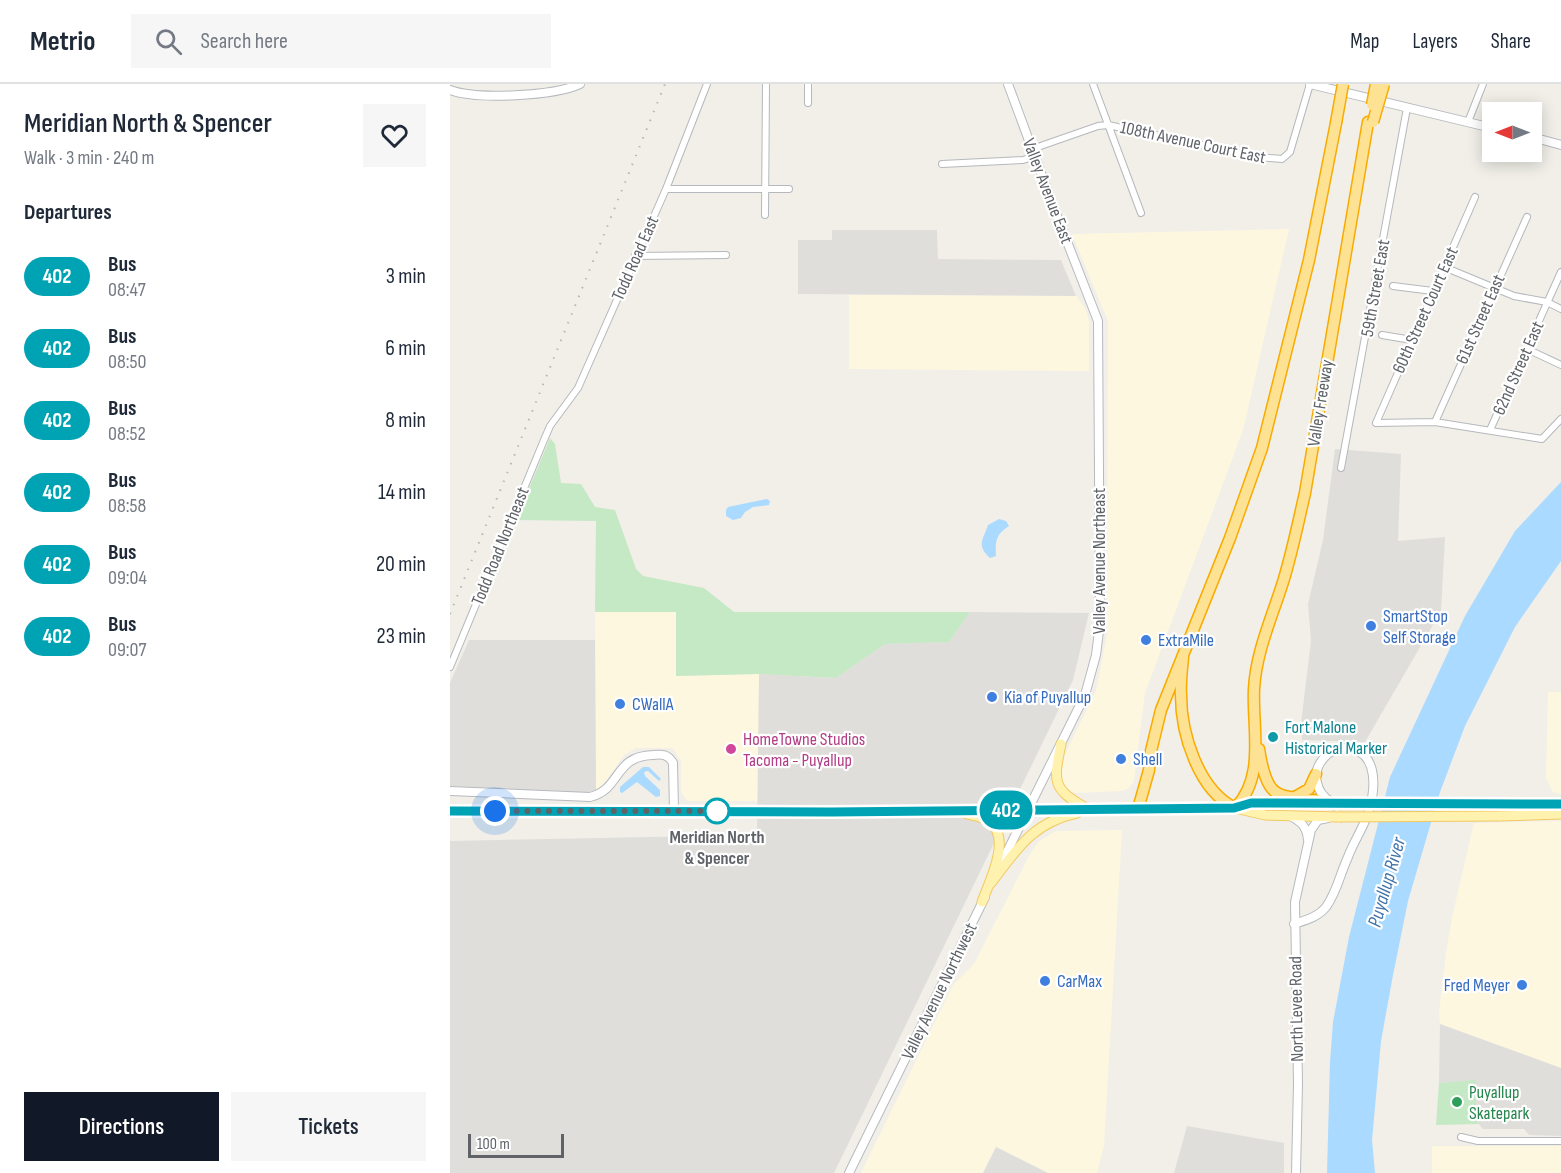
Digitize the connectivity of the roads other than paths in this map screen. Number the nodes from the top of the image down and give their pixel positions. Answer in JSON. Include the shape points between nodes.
{"nodes":[{"id":1,"x":580,"y":84,"type":"edge"},
{"id":2,"x":708,"y":84,"type":"edge"},
{"id":3,"x":766,"y":84,"type":"edge"},
{"id":4,"x":808,"y":84,"type":"edge"},
{"id":5,"x":1008,"y":84,"type":"edge"},
{"id":6,"x":1093,"y":84,"type":"edge"},
{"id":7,"x":1310,"y":84,"type":"edge"},
{"id":8,"x":1343,"y":84,"type":"edge"},
{"id":9,"x":1376,"y":84,"type":"edge"},
{"id":10,"x":1384,"y":84,"type":"edge"},
{"id":11,"x":1483,"y":84,"type":"edge"},
{"id":12,"x":450,"y":90,"type":"edge"},
{"id":13,"x":808,"y":103,"type":"dead end"},
{"id":14,"x":1407,"y":108,"type":"junction"},
{"id":15,"x":1370,"y":122,"type":"junction"},
{"id":16,"x":1468,"y":122,"type":"junction"},
{"id":17,"x":1108,"y":125,"type":"junction"},
{"id":18,"x":1482,"y":126,"type":"edge"},
{"id":19,"x":1542,"y":139,"type":"edge"},
{"id":20,"x":1561,"y":144,"type":"edge"},
{"id":21,"x":1034,"y":152,"type":"junction"},
{"id":22,"x":942,"y":164,"type":"dead end"},
{"id":23,"x":666,"y":189,"type":"junction"},
{"id":24,"x":765,"y":189,"type":"junction"},
{"id":25,"x":789,"y":189,"type":"dead end"},
{"id":26,"x":1474,"y":197,"type":"dead end"},
{"id":27,"x":1141,"y":213,"type":"dead end"},
{"id":28,"x":765,"y":215,"type":"dead end"},
{"id":29,"x":1527,"y":216,"type":"dead end"},
{"id":30,"x":726,"y":255,"type":"dead end"},
{"id":31,"x":636,"y":256,"type":"junction"},
{"id":32,"x":1444,"y":267,"type":"junction"},
{"id":33,"x":1561,"y":272,"type":"edge"},
{"id":34,"x":1393,"y":286,"type":"dead end"},
{"id":35,"x":1494,"y":288,"type":"junction"},
{"id":36,"x":1433,"y":291,"type":"junction"},
{"id":37,"x":1090,"y":298,"type":"joint"},
{"id":38,"x":1547,"y":302,"type":"junction"},
{"id":39,"x":1561,"y":309,"type":"edge"},
{"id":40,"x":1382,"y":335,"type":"dead end"},
{"id":41,"x":1412,"y":339,"type":"junction"},
{"id":42,"x":1527,"y":349,"type":"junction"},
{"id":43,"x":1561,"y":365,"type":"edge"},
{"id":44,"x":1561,"y":419,"type":"edge"},
{"id":45,"x":1435,"y":422,"type":"junction"},
{"id":46,"x":550,"y":426,"type":"joint"},
{"id":47,"x":1490,"y":430,"type":"junction"},
{"id":48,"x":1341,"y":468,"type":"dead end"},
{"id":49,"x":1183,"y":657,"type":"junction"},
{"id":50,"x":450,"y":667,"type":"edge"},
{"id":51,"x":1255,"y":719,"type":"junction"},
{"id":52,"x":1061,"y":744,"type":"junction"},
{"id":53,"x":1316,"y":774,"type":"junction"},
{"id":54,"x":450,"y":791,"type":"edge"},
{"id":55,"x":1294,"y":798,"type":"junction"},
{"id":56,"x":1336,"y":804,"type":"junction"},
{"id":57,"x":1561,"y":804,"type":"edge"},
{"id":58,"x":1234,"y":808,"type":"junction"},
{"id":59,"x":1027,"y":809,"type":"junction"},
{"id":60,"x":1138,"y":809,"type":"junction"},
{"id":61,"x":954,"y":810,"type":"junction"},
{"id":62,"x":1090,"y":810,"type":"junction"},
{"id":63,"x":450,"y":811,"type":"edge"},
{"id":64,"x":674,"y":811,"type":"junction"},
{"id":65,"x":1561,"y":814,"type":"edge"},
{"id":66,"x":1289,"y":816,"type":"junction"},
{"id":67,"x":1336,"y":817,"type":"junction"},
{"id":68,"x":1307,"y":846,"type":"junction"},
{"id":69,"x":991,"y":883,"type":"junction"},
{"id":70,"x":982,"y":902,"type":"junction"},
{"id":71,"x":1294,"y":924,"type":"junction"},
{"id":72,"x":1461,"y":1137,"type":"dead end"},
{"id":73,"x":1561,"y":1141,"type":"edge"},
{"id":74,"x":849,"y":1173,"type":"edge"},
{"id":75,"x":1296,"y":1173,"type":"edge"}],
"edges":[{"from":1,"to":12,"type":"street","via":[[561,90],[480,96]]},
{"from":2,"to":23,"type":"street","name":"Todd Road East"},
{"from":3,"to":24,"type":"street"},
{"from":4,"to":13,"type":"street"},
{"from":5,"to":21,"type":"street","name":"Valley Avenue East"},
{"from":6,"to":17,"type":"street"},
{"from":7,"to":14,"type":"street"},
{"from":7,"to":17,"type":"street","name":"108th Avenue Court East","via":[[1290,152],[1278,160]]},
{"from":8,"to":49,"type":"highway","bridge":true,"via":[[1309,260],[1262,448]]},
{"from":9,"to":15,"type":"highway","name":"Valley Freeway","bridge":true},
{"from":10,"to":15,"type":"highway","bridge":true},
{"from":11,"to":16,"type":"street"},
{"from":14,"to":16,"type":"street"},
{"from":14,"to":48,"type":"street","name":"59th Street East"},
{"from":15,"to":51,"type":"highway","name":"Valley Freeway","via":[[1305,493],[1257,667]]},
{"from":16,"to":18,"type":"street"},
{"from":17,"to":21,"type":"street","name":"108th Avenue Court East"},
{"from":17,"to":27,"type":"street"},
{"from":19,"to":20,"type":"street"},
{"from":21,"to":22,"type":"street","name":"108th Avenue Court East","via":[[1023,160]]},
{"from":21,"to":37,"type":"street","name":"Valley Avenue East"},
{"from":23,"to":24,"type":"street"},
{"from":23,"to":31,"type":"street","name":"Todd Road East"},
{"from":24,"to":25,"type":"street"},
{"from":24,"to":28,"type":"street"},
{"from":26,"to":32,"type":"street","name":"60th Street Court East"},
{"from":29,"to":35,"type":"street","name":"61st Street East"},
{"from":30,"to":31,"type":"street"},
{"from":31,"to":46,"type":"street","name":"Todd Road East","via":[[578,388]]},
{"from":32,"to":35,"type":"street"},
{"from":32,"to":36,"type":"street","name":"60th Street Court East"},
{"from":33,"to":38,"type":"street","name":"62nd Street East"},
{"from":34,"to":36,"type":"street"},
{"from":35,"to":38,"type":"street","via":[[1527,300]]},
{"from":35,"to":45,"type":"street","name":"61st Street East"},
{"from":36,"to":41,"type":"street","name":"60th Street Court East"},
{"from":37,"to":52,"type":"street","name":"Valley Avenue Northeast","via":[[1100,333],[1099,638],[1084,695]]},
{"from":38,"to":39,"type":"street"},
{"from":38,"to":42,"type":"street","name":"62nd Street East"},
{"from":40,"to":41,"type":"street"},
{"from":41,"to":45,"type":"street","name":"60th Street Court East","via":[[1376,423]]},
{"from":42,"to":43,"type":"street"},
{"from":42,"to":47,"type":"street","name":"62nd Street East"},
{"from":44,"to":47,"type":"street","via":[[1542,439]]},
{"from":45,"to":47,"type":"street"},
{"from":46,"to":50,"type":"street","name":"Todd Road Northeast"},
{"from":49,"to":58,"type":"highway","via":[[1180,695],[1190,749],[1204,780],[1224,803]]},
{"from":49,"to":60,"type":"highway","via":[[1161,710]]},
{"from":51,"to":55,"type":"highway","via":[[1266,781],[1275,793]]},
{"from":51,"to":58,"type":"highway","via":[[1251,784]]},
{"from":52,"to":59,"type":"street","name":"Valley Avenue Northeast"},
{"from":52,"to":62,"type":"main road","via":[[1056,773],[1059,787],[1068,798]]},
{"from":53,"to":55,"type":"highway","via":[[1306,792]]},
{"from":53,"to":56,"type":"street","via":[[1323,797]]},
{"from":53,"to":71,"type":"street","via":[[1330,752],[1343,748],[1356,751],[1367,759],[1373,771],[1371,802],[1331,899],[1320,914]]},
{"from":54,"to":64,"type":"street","via":[[590,797],[605,790],[633,758],[662,754],[674,762]]},
{"from":55,"to":56,"type":"highway"},
{"from":56,"to":57,"type":"main road","bridge":true},
{"from":56,"to":58,"type":"main road","via":[[1251,803]]},
{"from":58,"to":60,"type":"main road"},
{"from":58,"to":66,"type":"main road"},
{"from":59,"to":61,"type":"main road"},
{"from":59,"to":62,"type":"main road"},
{"from":59,"to":69,"type":"street","name":"Valley Avenue Northwest"},
{"from":60,"to":62,"type":"main road"},
{"from":61,"to":64,"type":"main road"},
{"from":61,"to":70,"type":"main road","via":[[989,821],[999,839],[998,860]]},
{"from":62,"to":69,"type":"main road","via":[[1053,820],[1033,832]]},
{"from":63,"to":64,"type":"main road"},
{"from":65,"to":67,"type":"main road","bridge":true},
{"from":66,"to":67,"type":"main road"},
{"from":66,"to":68,"type":"street","via":[[1305,827]]},
{"from":67,"to":68,"type":"street","name":"North Levee Road","via":[[1314,824]]},
{"from":68,"to":71,"type":"street","name":"North Levee Road"},
{"from":69,"to":70,"type":"street","name":"Valley Avenue Northwest"},
{"from":70,"to":74,"type":"street","name":"Valley Avenue Northwest"},
{"from":71,"to":75,"type":"street","name":"North Levee Road"},
{"from":72,"to":73,"type":"street","via":[[1478,1141]]}]}
